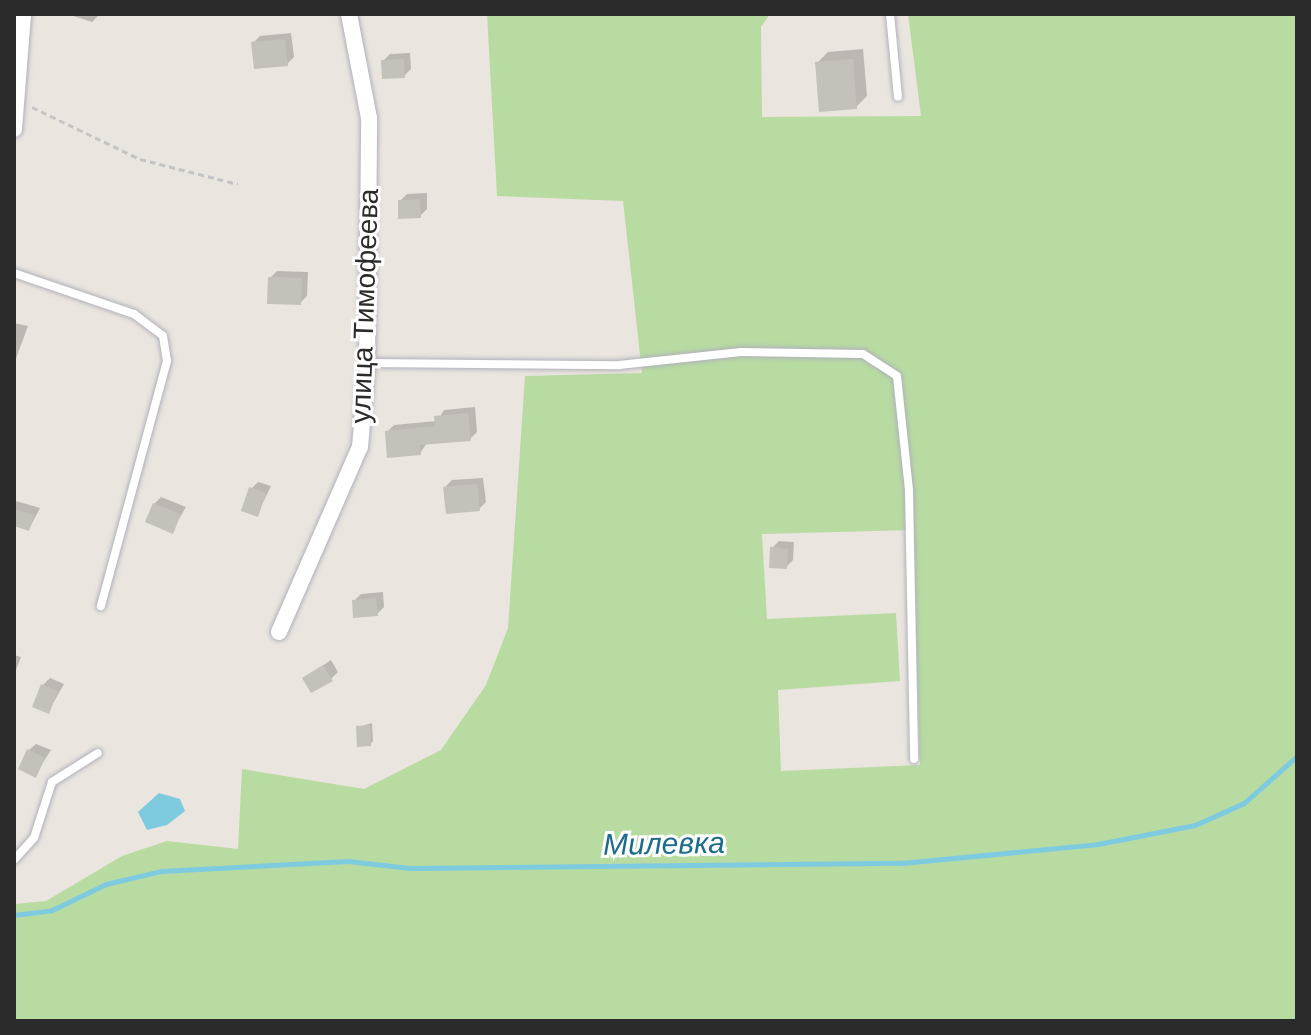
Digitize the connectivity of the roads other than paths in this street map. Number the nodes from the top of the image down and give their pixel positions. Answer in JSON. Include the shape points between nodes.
{"nodes":[{"id":1,"x":23,"y":14,"type":"edge"},
{"id":2,"x":349,"y":14,"type":"edge"},
{"id":3,"x":890,"y":14,"type":"edge"},
{"id":4,"x":898,"y":97,"type":"dead end"},
{"id":5,"x":14,"y":129,"type":"edge"},
{"id":6,"x":14,"y":273,"type":"edge"},
{"id":7,"x":367,"y":363,"type":"junction"},
{"id":8,"x":101,"y":606,"type":"dead end"},
{"id":9,"x":279,"y":632,"type":"dead end"},
{"id":10,"x":98,"y":753,"type":"dead end"},
{"id":11,"x":914,"y":759,"type":"dead end"},
{"id":12,"x":14,"y":860,"type":"edge"}],
"edges":[{"from":1,"to":5,"type":"street"},
{"from":2,"to":7,"type":"street","name":"улица Тимофеева","via":[[369,118]]},
{"from":3,"to":4,"type":"lane"},
{"from":6,"to":8,"type":"lane","via":[[134,314],[163,336],[167,361]]},
{"from":7,"to":9,"type":"street","name":"улица Тимофеева","via":[[360,447]]},
{"from":7,"to":11,"type":"lane","via":[[619,365],[741,352],[863,354],[897,376],[909,491]]},
{"from":10,"to":12,"type":"lane","via":[[52,782],[34,838]]}]}
